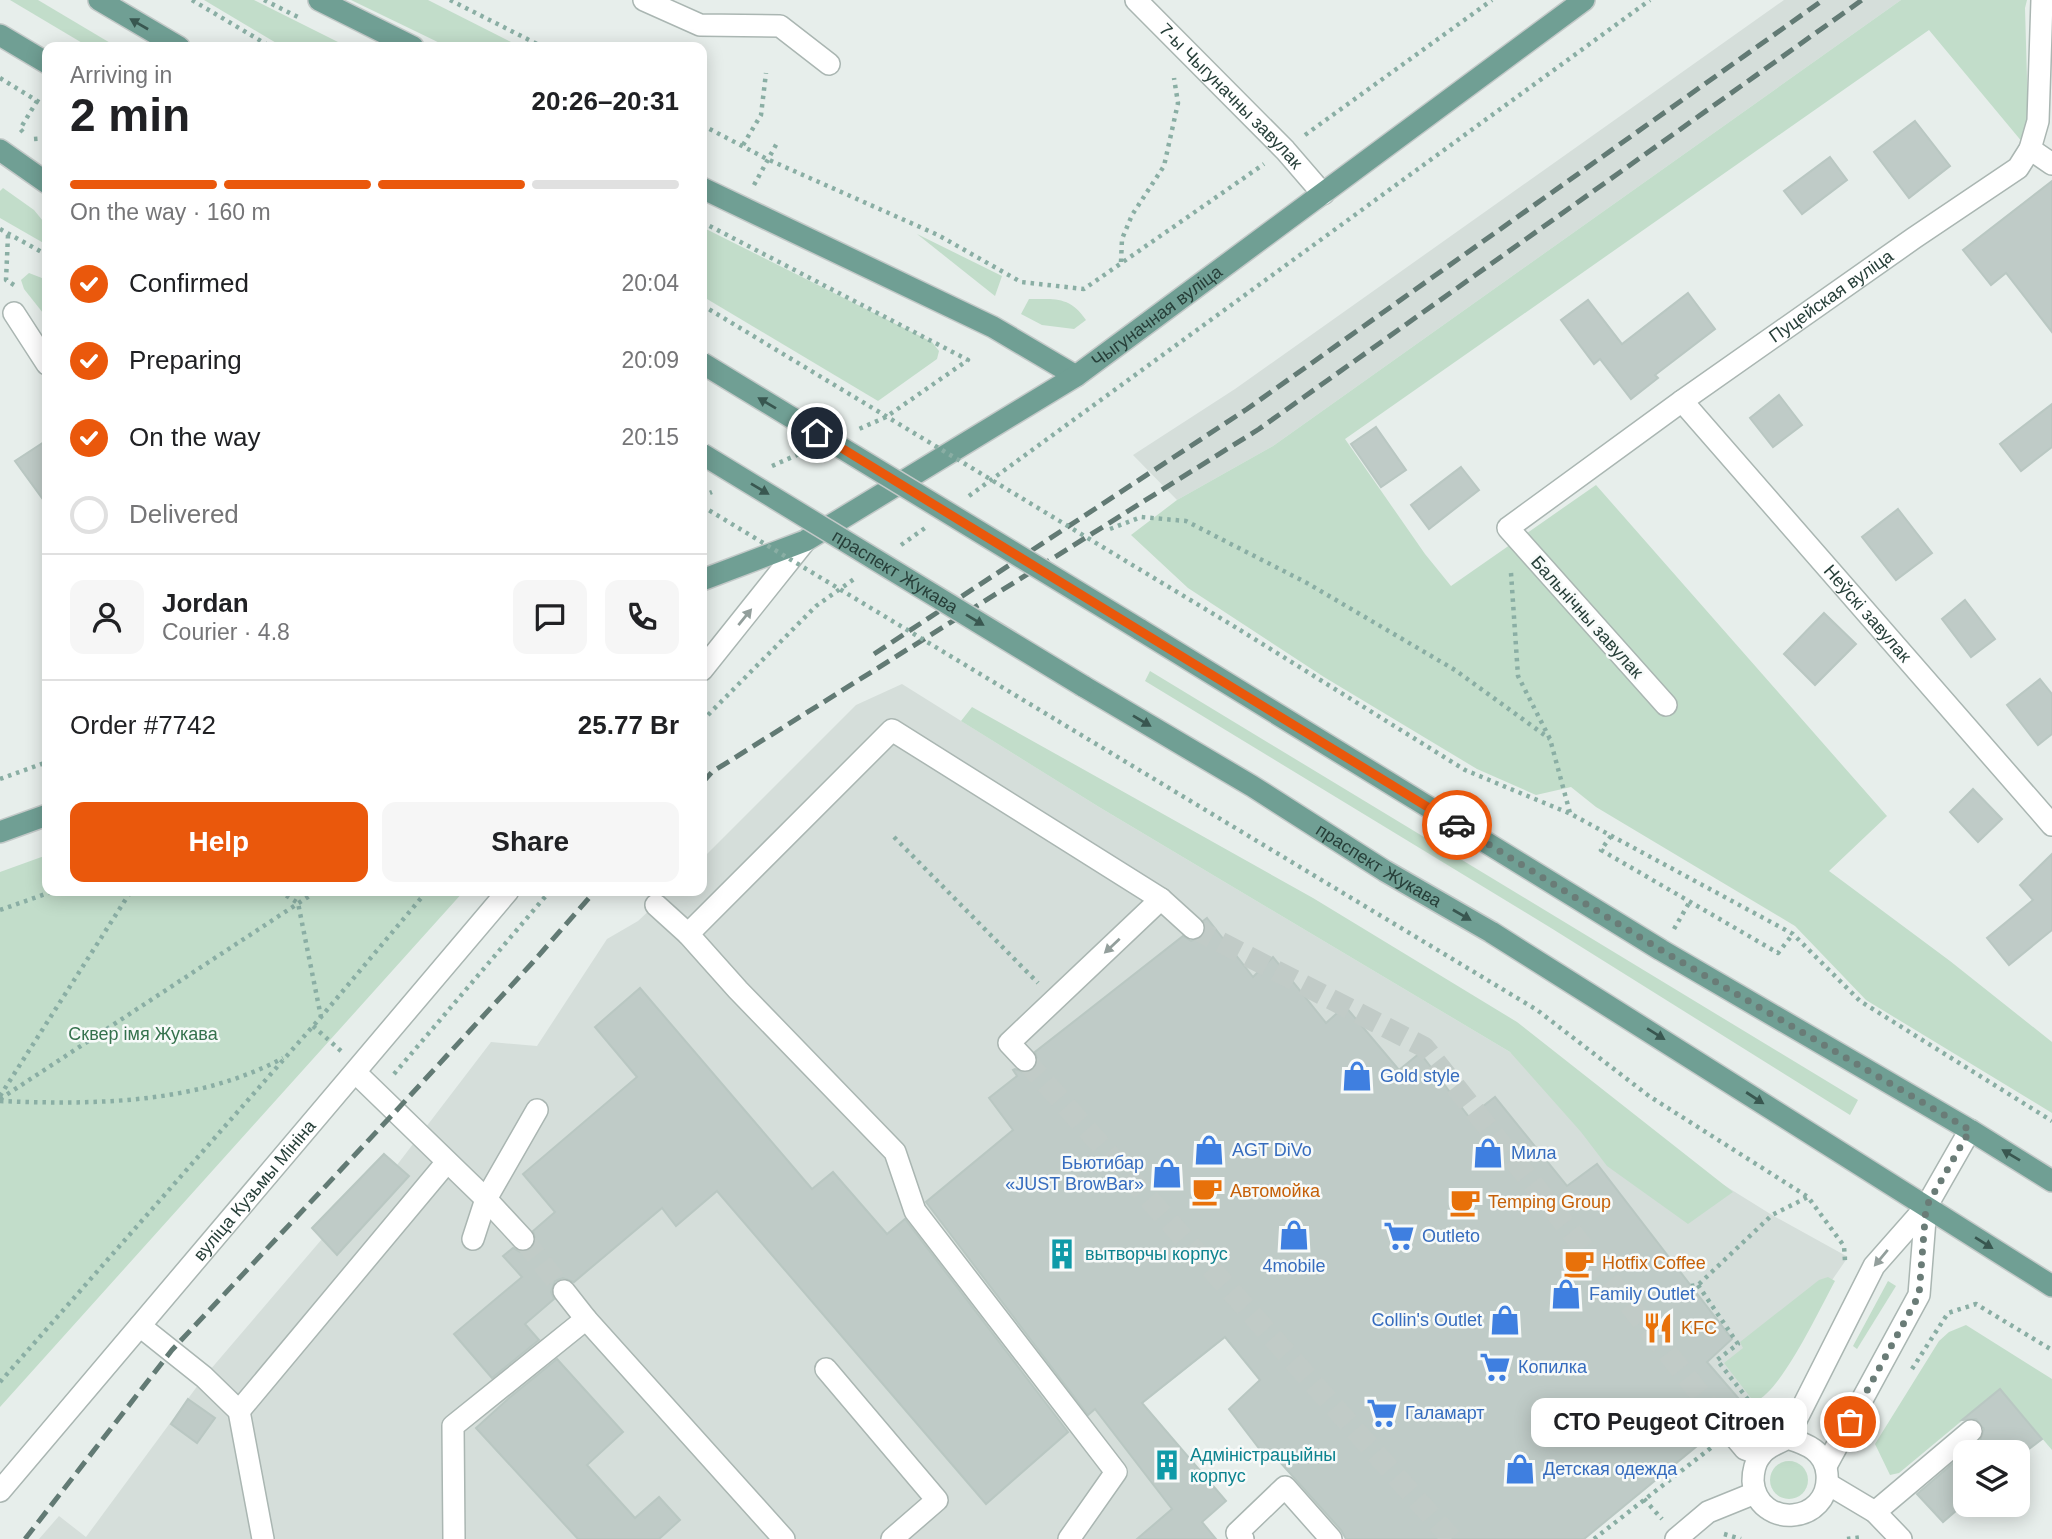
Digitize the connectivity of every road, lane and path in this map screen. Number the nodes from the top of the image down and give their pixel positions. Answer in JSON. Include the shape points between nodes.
{"nodes":[{"id":1,"x":99,"y":0,"type":"edge"},
{"id":2,"x":192,"y":0,"type":"edge"},
{"id":3,"x":319,"y":0,"type":"edge"},
{"id":4,"x":450,"y":0,"type":"edge"},
{"id":5,"x":643,"y":0,"type":"edge"},
{"id":6,"x":1136,"y":0,"type":"edge"},
{"id":7,"x":1584,"y":0,"type":"edge"},
{"id":8,"x":1650,"y":0,"type":"edge"},
{"id":9,"x":2042,"y":0,"type":"edge"},
{"id":10,"x":1168,"y":32,"type":"junction"},
{"id":11,"x":2,"y":37,"type":"edge"},
{"id":12,"x":170,"y":42,"type":"edge"},
{"id":13,"x":263,"y":42,"type":"edge"},
{"id":14,"x":403,"y":42,"type":"edge"},
{"id":15,"x":532,"y":42,"type":"edge"},
{"id":16,"x":42,"y":60,"type":"edge"},
{"id":17,"x":829,"y":64,"type":"dead end"},
{"id":18,"x":766,"y":73,"type":"dead end"},
{"id":19,"x":0,"y":78,"type":"edge"},
{"id":20,"x":37,"y":101,"type":"junction"},
{"id":21,"x":42,"y":104,"type":"edge"},
{"id":22,"x":707,"y":127,"type":"edge"},
{"id":23,"x":19,"y":129,"type":"dead end"},
{"id":24,"x":42,"y":138,"type":"edge"},
{"id":25,"x":34,"y":139,"type":"dead end"},
{"id":26,"x":777,"y":143,"type":"dead end"},
{"id":27,"x":743,"y":145,"type":"junction"},
{"id":28,"x":2030,"y":149,"type":"junction"},
{"id":29,"x":0,"y":150,"type":"edge"},
{"id":30,"x":767,"y":159,"type":"junction"},
{"id":31,"x":2052,"y":164,"type":"edge"},
{"id":32,"x":42,"y":179,"type":"edge"},
{"id":33,"x":707,"y":190,"type":"edge"},
{"id":34,"x":1323,"y":194,"type":"junction"},
{"id":35,"x":742,"y":208,"type":"junction"},
{"id":36,"x":707,"y":225,"type":"edge"},
{"id":37,"x":0,"y":229,"type":"edge"},
{"id":38,"x":8,"y":235,"type":"junction"},
{"id":39,"x":42,"y":252,"type":"edge"},
{"id":40,"x":1121,"y":263,"type":"dead end"},
{"id":41,"x":6,"y":281,"type":"dead end"},
{"id":42,"x":1084,"y":289,"type":"dead end"},
{"id":43,"x":707,"y":308,"type":"edge"},
{"id":44,"x":14,"y":313,"type":"dead end"},
{"id":45,"x":42,"y":356,"type":"edge"},
{"id":46,"x":968,"y":360,"type":"dead end"},
{"id":47,"x":707,"y":366,"type":"edge"},
{"id":48,"x":1150,"y":366,"type":"dead end"},
{"id":49,"x":1076,"y":376,"type":"junction"},
{"id":50,"x":1682,"y":401,"type":"junction"},
{"id":51,"x":707,"y":457,"type":"edge"},
{"id":52,"x":707,"y":509,"type":"edge"},
{"id":53,"x":1508,"y":528,"type":"junction"},
{"id":54,"x":1110,"y":529,"type":"dead end"},
{"id":55,"x":805,"y":541,"type":"junction"},
{"id":56,"x":707,"y":578,"type":"edge"},
{"id":57,"x":707,"y":664,"type":"edge"},
{"id":58,"x":722,"y":698,"type":"dead end"},
{"id":59,"x":1666,"y":705,"type":"dead end"},
{"id":60,"x":707,"y":715,"type":"edge"},
{"id":61,"x":1550,"y":739,"type":"junction"},
{"id":62,"x":42,"y":764,"type":"edge"},
{"id":63,"x":0,"y":779,"type":"edge"},
{"id":64,"x":1571,"y":814,"type":"junction"},
{"id":65,"x":42,"y":817,"type":"edge"},
{"id":66,"x":2052,"y":825,"type":"edge"},
{"id":67,"x":0,"y":832,"type":"edge"},
{"id":68,"x":1611,"y":836,"type":"junction"},
{"id":69,"x":894,"y":837,"type":"dead end"},
{"id":70,"x":42,"y":895,"type":"edge"},
{"id":71,"x":128,"y":896,"type":"edge"},
{"id":72,"x":286,"y":896,"type":"edge"},
{"id":73,"x":310,"y":896,"type":"edge"},
{"id":74,"x":423,"y":896,"type":"edge"},
{"id":75,"x":504,"y":896,"type":"edge"},
{"id":76,"x":546,"y":896,"type":"edge"},
{"id":77,"x":1161,"y":899,"type":"junction"},
{"id":78,"x":298,"y":904,"type":"junction"},
{"id":79,"x":656,"y":905,"type":"dead end"},
{"id":80,"x":0,"y":910,"type":"edge"},
{"id":81,"x":1193,"y":928,"type":"tunnel mouth"},
{"id":82,"x":688,"y":934,"type":"junction"},
{"id":83,"x":1793,"y":934,"type":"junction"},
{"id":84,"x":1055,"y":1000,"type":"junction"},
{"id":85,"x":321,"y":1017,"type":"junction"},
{"id":86,"x":313,"y":1026,"type":"junction"},
{"id":87,"x":286,"y":1056,"type":"junction"},
{"id":88,"x":1025,"y":1060,"type":"tunnel mouth"},
{"id":89,"x":358,"y":1070,"type":"junction"},
{"id":90,"x":377,"y":1094,"type":"junction"},
{"id":91,"x":0,"y":1099,"type":"edge"},
{"id":92,"x":537,"y":1110,"type":"dead end"},
{"id":93,"x":2052,"y":1121,"type":"edge"},
{"id":94,"x":1970,"y":1130,"type":"junction"},
{"id":95,"x":447,"y":1163,"type":"junction"},
{"id":96,"x":2052,"y":1181,"type":"edge"},
{"id":97,"x":1808,"y":1198,"type":"junction"},
{"id":98,"x":486,"y":1199,"type":"junction"},
{"id":99,"x":1926,"y":1207,"type":"junction"},
{"id":100,"x":523,"y":1239,"type":"tunnel mouth"},
{"id":101,"x":473,"y":1240,"type":"dead end"},
{"id":102,"x":1844,"y":1247,"type":"dead end"},
{"id":103,"x":2052,"y":1286,"type":"edge"},
{"id":104,"x":564,"y":1291,"type":"tunnel mouth"},
{"id":105,"x":586,"y":1319,"type":"junction"},
{"id":106,"x":140,"y":1326,"type":"junction"},
{"id":107,"x":2052,"y":1350,"type":"edge"},
{"id":108,"x":826,"y":1369,"type":"dead end"},
{"id":109,"x":1907,"y":1378,"type":"dead end"},
{"id":110,"x":0,"y":1382,"type":"edge"},
{"id":111,"x":239,"y":1411,"type":"junction"},
{"id":112,"x":1727,"y":1428,"type":"junction"},
{"id":113,"x":1972,"y":1431,"type":"dead end"},
{"id":114,"x":1787,"y":1438,"type":"junction"},
{"id":115,"x":1761,"y":1455,"type":"junction"},
{"id":116,"x":1827,"y":1475,"type":"junction"},
{"id":117,"x":0,"y":1491,"type":"edge"},
{"id":118,"x":1755,"y":1493,"type":"junction"},
{"id":119,"x":1875,"y":1513,"type":"junction"},
{"id":120,"x":262,"y":1539,"type":"edge"},
{"id":121,"x":454,"y":1539,"type":"edge"},
{"id":122,"x":784,"y":1539,"type":"edge"},
{"id":123,"x":892,"y":1539,"type":"edge"},
{"id":124,"x":1069,"y":1539,"type":"edge"},
{"id":125,"x":1243,"y":1539,"type":"edge"},
{"id":126,"x":1332,"y":1539,"type":"edge"},
{"id":127,"x":1594,"y":1539,"type":"edge"},
{"id":128,"x":1676,"y":1539,"type":"edge"},
{"id":129,"x":1847,"y":1539,"type":"edge"},
{"id":130,"x":1868,"y":1539,"type":"edge"},
{"id":131,"x":1901,"y":1539,"type":"edge"}],
"edges":[{"from":12,"to":1,"type":"main road","one_way":true},
{"from":2,"to":13,"type":"path"},
{"from":3,"to":14,"type":"main road"},
{"from":4,"to":15,"type":"path"},
{"from":5,"to":17,"type":"street","via":[[700,25],[780,26]]},
{"from":6,"to":10,"type":"street","name":"7-ы Чыгуначны завулак"},
{"from":7,"to":34,"type":"main road","name":"Чыгуначная вуліца"},
{"from":8,"to":48,"type":"path"},
{"from":9,"to":28,"type":"street","name":"Пуцейская вуліца","via":[[2038,121]]},
{"from":10,"to":34,"type":"street","name":"7-ы Чыгуначны завулак"},
{"from":10,"to":40,"type":"path","via":[[1178,103],[1164,166],[1132,215],[1122,239]]},
{"from":11,"to":16,"type":"main road"},
{"from":18,"to":27,"type":"path","via":[[761,115]]},
{"from":19,"to":20,"type":"path"},
{"from":20,"to":21,"type":"path"},
{"from":20,"to":23,"type":"path"},
{"from":22,"to":27,"type":"path"},
{"from":24,"to":25,"type":"path"},
{"from":26,"to":30,"type":"path"},
{"from":27,"to":30,"type":"path"},
{"from":28,"to":31,"type":"street"},
{"from":28,"to":50,"type":"street","name":"Пуцейская вуліца","via":[[2018,169]]},
{"from":29,"to":32,"type":"main road"},
{"from":30,"to":35,"type":"path"},
{"from":30,"to":42,"type":"path","via":[[938,235],[1021,282]]},
{"from":33,"to":35,"type":"main road"},
{"from":34,"to":49,"type":"main road","name":"Чыгуначная вуліца"},
{"from":35,"to":49,"type":"main road","via":[[993,327]]},
{"from":36,"to":46,"type":"path"},
{"from":37,"to":38,"type":"path"},
{"from":38,"to":39,"type":"path"},
{"from":38,"to":41,"type":"path"},
{"from":43,"to":64,"type":"path","bridge":true,"via":[[1465,771]]},
{"from":44,"to":45,"type":"street"},
{"from":94,"to":47,"type":"main road","one_way":true,"bridge":true,"via":[[1661,950]]},
{"from":49,"to":55,"type":"main road","name":"Чыгуначная вуліца"},
{"from":50,"to":53,"type":"street","name":"Пуцейская вуліца"},
{"from":50,"to":66,"type":"street","name":"Неўскі завулак"},
{"from":51,"to":99,"type":"main road","name":"праспект Жукава","one_way":true,"bridge":true,"via":[[1491,932]]},
{"from":52,"to":97,"type":"path","bridge":true,"via":[[1538,1010],[1649,1096]]},
{"from":53,"to":59,"type":"street","name":"Бальнічны завулак"},
{"from":53,"to":61,"type":"path","via":[[1518,676]]},
{"from":54,"to":61,"type":"path","via":[[1141,517],[1186,521],[1307,583],[1455,670]]},
{"from":55,"to":56,"type":"main road","name":"Чыгуначная вуліца"},
{"from":57,"to":55,"type":"street","one_way":true},
{"from":58,"to":60,"type":"path"},
{"from":61,"to":64,"type":"path"},
{"from":62,"to":63,"type":"path"},
{"from":64,"to":68,"type":"path"},
{"from":65,"to":67,"type":"main road"},
{"from":68,"to":83,"type":"path"},
{"from":68,"to":83,"type":"path","via":[[1601,850],[1778,953]]},
{"from":69,"to":84,"type":"path"},
{"from":70,"to":80,"type":"path"},
{"from":71,"to":91,"type":"path"},
{"from":72,"to":78,"type":"path"},
{"from":73,"to":78,"type":"path"},
{"from":74,"to":85,"type":"path"},
{"from":75,"to":89,"type":"street","name":"вуліца Кузьмы Мініна"},
{"from":76,"to":90,"type":"path"},
{"from":77,"to":81,"type":"street"},
{"from":77,"to":82,"type":"street","via":[[892,730]]},
{"from":77,"to":84,"type":"street","one_way":true},
{"from":78,"to":85,"type":"path"},
{"from":78,"to":91,"type":"path"},
{"from":79,"to":82,"type":"street"},
{"from":82,"to":124,"type":"street","via":[[895,1152],[915,1212],[1116,1472]]},
{"from":83,"to":93,"type":"path","via":[[1860,1002]]},
{"from":84,"to":88,"type":"street","via":[[1009,1044]]},
{"from":85,"to":86,"type":"path"},
{"from":86,"to":87,"type":"path"},
{"from":86,"to":89,"type":"path"},
{"from":87,"to":91,"type":"path","via":[[258,1072],[223,1083],[155,1096],[76,1104]]},
{"from":87,"to":110,"type":"path"},
{"from":89,"to":90,"type":"street"},
{"from":89,"to":106,"type":"street","name":"вуліца Кузьмы Мініна"},
{"from":90,"to":95,"type":"street"},
{"from":92,"to":98,"type":"street"},
{"from":96,"to":94,"type":"main road","one_way":true},
{"from":94,"to":99,"type":"street"},
{"from":95,"to":98,"type":"street"},
{"from":95,"to":111,"type":"street"},
{"from":97,"to":102,"type":"path"},
{"from":97,"to":112,"type":"path","via":[[1772,1215],[1695,1285],[1738,1345],[1717,1360],[1757,1411]]},
{"from":98,"to":100,"type":"street"},
{"from":98,"to":101,"type":"street"},
{"from":99,"to":103,"type":"main road","name":"праспект Жукава","one_way":true},
{"from":99,"to":114,"type":"street","one_way":true,"via":[[1874,1266]]},
{"from":99,"to":116,"type":"street","via":[[1919,1295]]},
{"from":104,"to":105,"type":"street"},
{"from":105,"to":121,"type":"street","via":[[453,1426]]},
{"from":105,"to":122,"type":"street"},
{"from":106,"to":111,"type":"street"},
{"from":106,"to":117,"type":"street","name":"вуліца Кузьмы Мініна"},
{"from":107,"to":109,"type":"path","via":[[1976,1304],[1948,1313]]},
{"from":108,"to":123,"type":"street","via":[[937,1500]]},
{"from":111,"to":120,"type":"street"},
{"from":112,"to":115,"type":"street","via":[[1745,1450]]},
{"from":112,"to":127,"type":"path"},
{"from":113,"to":119,"type":"street"},
{"from":114,"to":115,"type":"street"},
{"from":114,"to":116,"type":"street","via":[[1817,1451]]},
{"from":115,"to":118,"type":"street","via":[[1753,1473]]},
{"from":116,"to":118,"type":"street","via":[[1820,1502],[1804,1514],[1776,1513]]},
{"from":116,"to":119,"type":"street"},
{"from":118,"to":128,"type":"street","via":[[1708,1513]]},
{"from":119,"to":131,"type":"street"},
{"from":125,"to":126,"type":"street","via":[[1237,1533],[1285,1487]]},
{"from":129,"to":130,"type":"path"}]}
